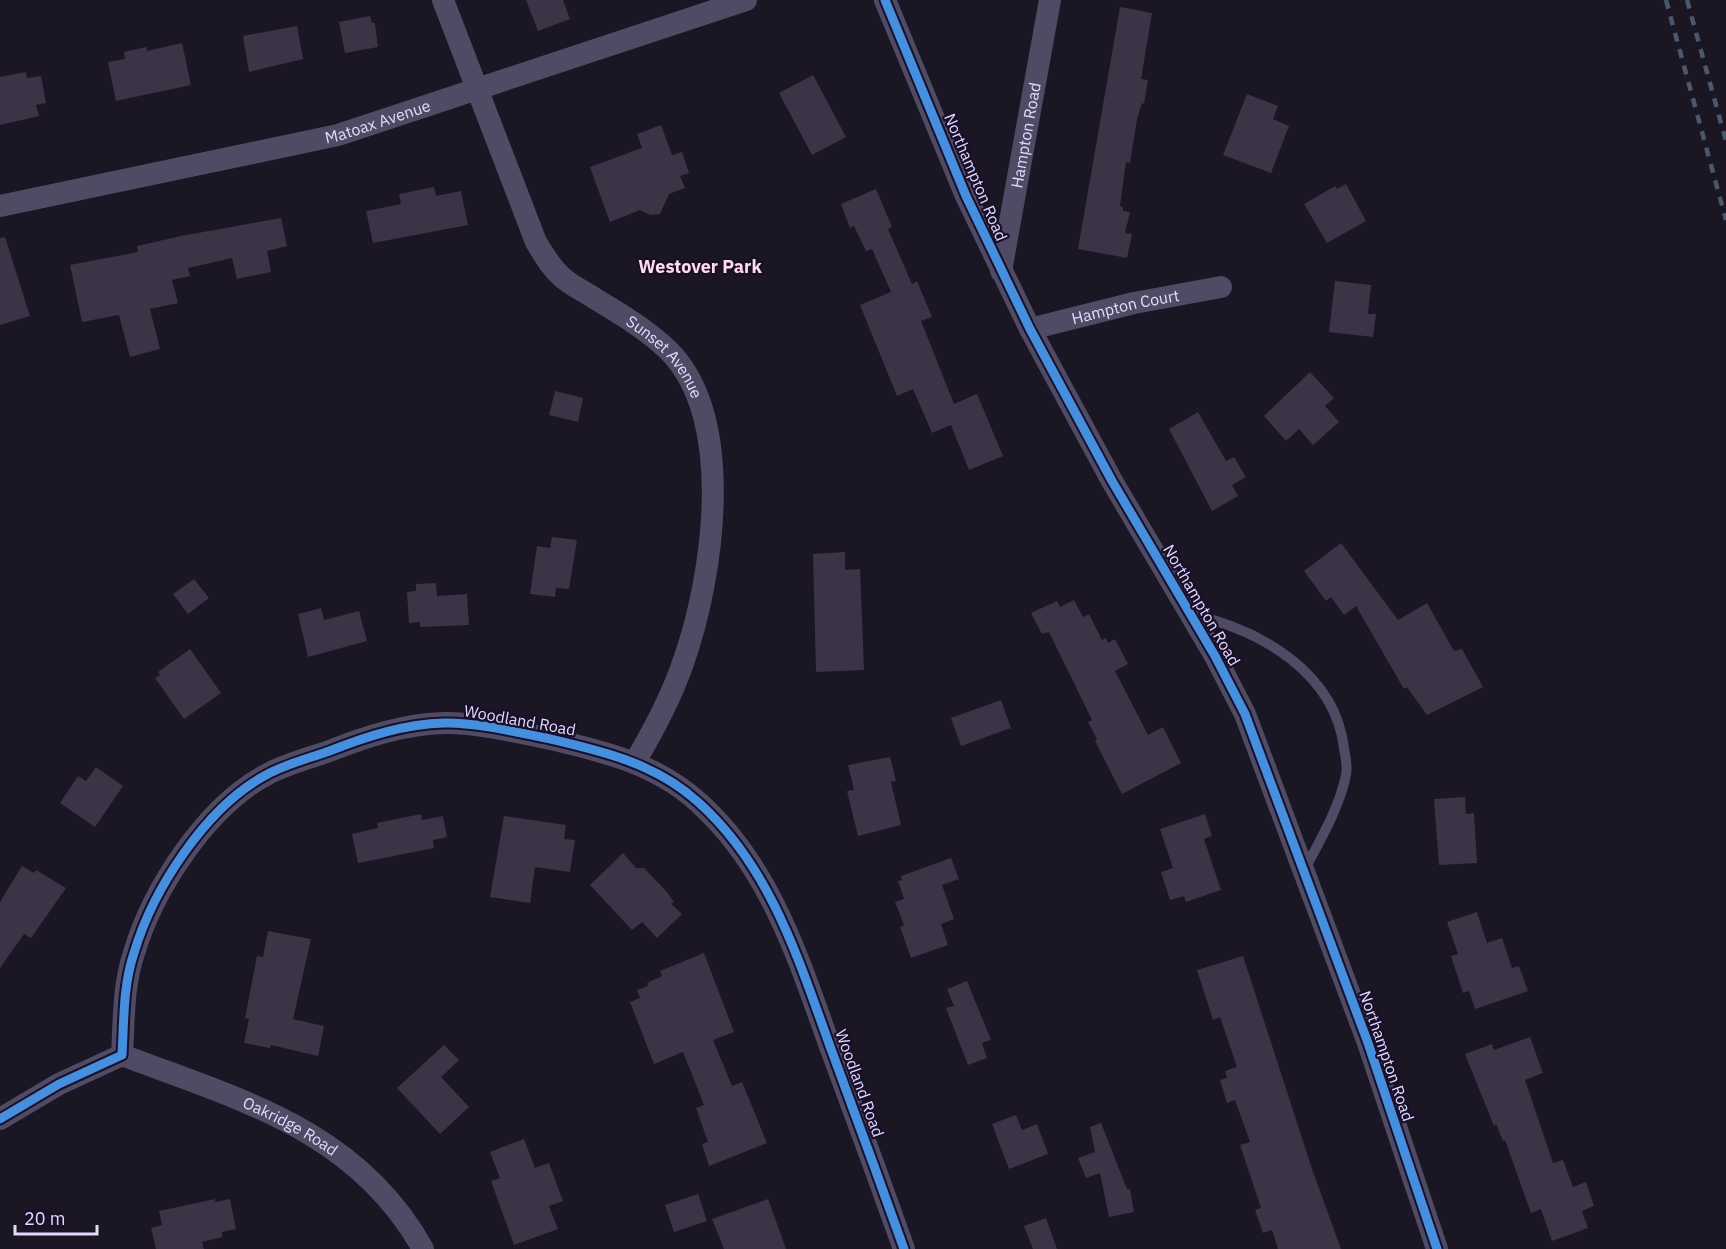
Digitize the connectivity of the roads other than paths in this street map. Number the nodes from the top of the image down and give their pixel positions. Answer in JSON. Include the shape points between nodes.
{"nodes":[{"id":1,"x":443,"y":0,"type":"edge"},
{"id":2,"x":746,"y":0,"type":"edge"},
{"id":3,"x":885,"y":0,"type":"edge"},
{"id":4,"x":1050,"y":0,"type":"edge"},
{"id":5,"x":477,"y":90,"type":"junction"},
{"id":6,"x":0,"y":206,"type":"edge"},
{"id":7,"x":1000,"y":271,"type":"junction"},
{"id":8,"x":1221,"y":287,"type":"dead end"},
{"id":9,"x":1029,"y":329,"type":"junction"},
{"id":10,"x":1191,"y":615,"type":"junction"},
{"id":11,"x":635,"y":762,"type":"junction"},
{"id":12,"x":1304,"y":871,"type":"junction"},
{"id":13,"x":122,"y":1055,"type":"junction"},
{"id":14,"x":0,"y":1119,"type":"edge"},
{"id":15,"x":423,"y":1249,"type":"edge"},
{"id":16,"x":904,"y":1249,"type":"edge"},
{"id":17,"x":1437,"y":1249,"type":"edge"}],
"edges":[{"from":1,"to":5,"type":"street","name":"Sunset Avenue"},
{"from":2,"to":5,"type":"street","name":"Matoax Avenue"},
{"from":3,"to":7,"type":"street","name":"Northampton Road"},
{"from":4,"to":7,"type":"street","name":"Hampton Road"},
{"from":5,"to":6,"type":"street","name":"Matoax Avenue","via":[[338,135]]},
{"from":5,"to":11,"type":"street","name":"Sunset Avenue","via":[[536,242],[548,263],[564,279],[624,316],[668,351],[686,375],[711,445],[714,482],[708,554],[695,624],[661,716]]},
{"from":7,"to":9,"type":"street","name":"Northampton Road"},
{"from":8,"to":9,"type":"street","name":"Hampton Court"},
{"from":9,"to":10,"type":"street","name":"Northampton Road"},
{"from":10,"to":12,"type":"street","name":"Northampton Road","via":[[1245,714]]},
{"from":10,"to":12,"type":"lane","via":[[1251,634],[1287,655],[1312,675],[1332,706],[1343,735],[1347,772],[1336,809]]},
{"from":11,"to":13,"type":"street","name":"Woodland Road","via":[[525,734],[447,723],[370,736],[266,775],[225,805],[199,834],[171,872],[150,912],[133,953],[125,994]]},
{"from":11,"to":16,"type":"street","name":"Woodland Road","via":[[697,801],[726,830],[755,869],[780,915]]},
{"from":12,"to":17,"type":"street","name":"Northampton Road","via":[[1368,1043]]},
{"from":13,"to":14,"type":"street","via":[[59,1084]]},
{"from":13,"to":15,"type":"street","name":"Oakridge Road","via":[[267,1110],[314,1134],[383,1193]]}]}
